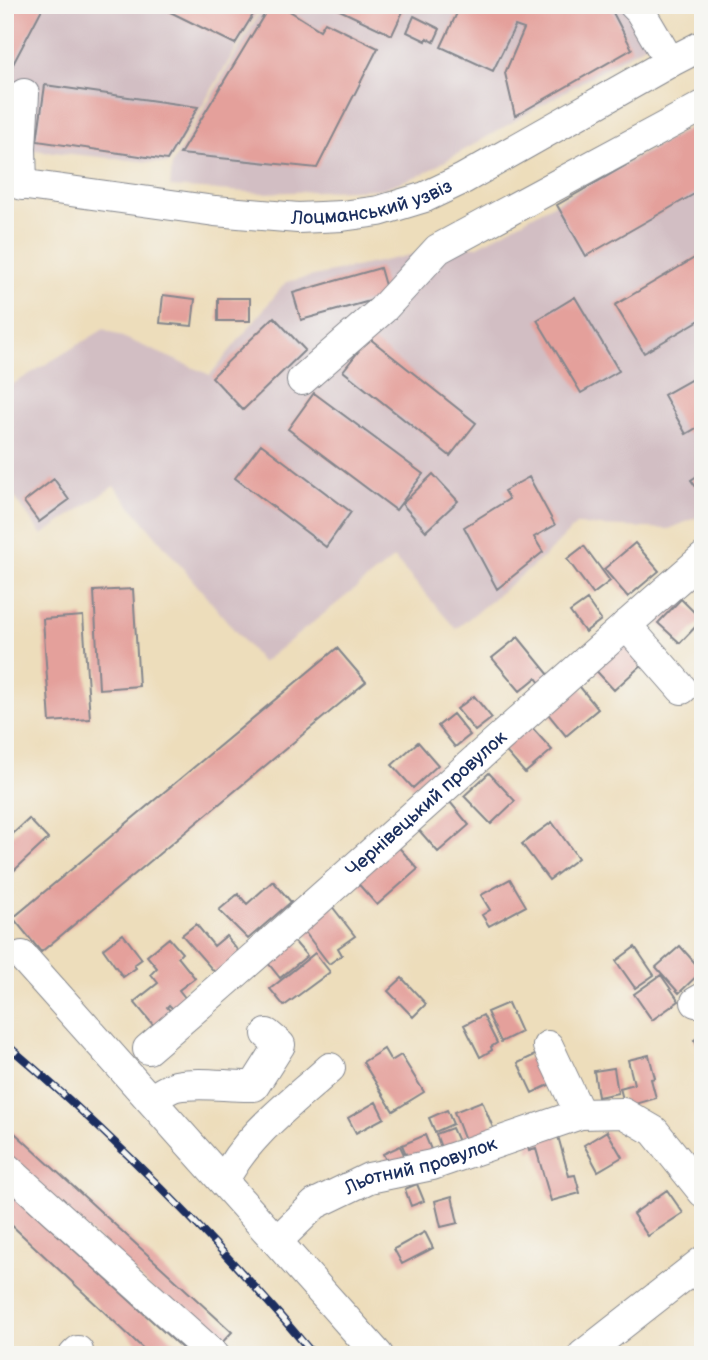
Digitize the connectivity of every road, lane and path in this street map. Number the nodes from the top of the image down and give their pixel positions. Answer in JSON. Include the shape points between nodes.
{"nodes":[{"id":1,"x":634,"y":5,"type":"edge"},
{"id":2,"x":703,"y":45,"type":"edge"},
{"id":3,"x":670,"y":62,"type":"junction"},
{"id":4,"x":24,"y":94,"type":"dead end"},
{"id":5,"x":703,"y":106,"type":"edge"},
{"id":6,"x":14,"y":184,"type":"edge"},
{"id":7,"x":302,"y":380,"type":"dead end"},
{"id":8,"x":703,"y":558,"type":"edge"},
{"id":9,"x":626,"y":625,"type":"junction"},
{"id":10,"x":682,"y":689,"type":"dead end"},
{"id":11,"x":22,"y":956,"type":"dead end"},
{"id":12,"x":267,"y":1034,"type":"dead end"},
{"id":13,"x":548,"y":1046,"type":"dead end"},
{"id":14,"x":148,"y":1049,"type":"dead end"},
{"id":15,"x":330,"y":1068,"type":"dead end"},
{"id":16,"x":151,"y":1099,"type":"junction"},
{"id":17,"x":580,"y":1114,"type":"junction"},
{"id":18,"x":5,"y":1167,"type":"edge"},
{"id":19,"x":224,"y":1181,"type":"junction"},
{"id":20,"x":703,"y":1192,"type":"edge"},
{"id":21,"x":276,"y":1241,"type":"junction"},
{"id":22,"x":703,"y":1261,"type":"edge"},
{"id":23,"x":215,"y":1355,"type":"edge"},
{"id":24,"x":378,"y":1355,"type":"edge"},
{"id":25,"x":583,"y":1355,"type":"edge"}],
"edges":[{"from":1,"to":3,"type":"street"},
{"from":2,"to":3,"type":"street","name":"Лоцманський узвіз"},
{"from":3,"to":6,"type":"street","name":"Лоцманський узвіз","via":[[463,180],[379,211],[298,218]]},
{"from":4,"to":6,"type":"street"},
{"from":5,"to":7,"type":"street","via":[[438,249],[382,310]]},
{"from":8,"to":9,"type":"street","name":"Чернівецький провулок"},
{"from":9,"to":10,"type":"street"},
{"from":9,"to":14,"type":"street","name":"Чернівецький провулок"},
{"from":11,"to":16,"type":"street"},
{"from":12,"to":16,"type":"street","via":[[280,1045],[254,1086],[174,1086]]},
{"from":13,"to":17,"type":"street"},
{"from":15,"to":19,"type":"street","via":[[248,1144]]},
{"from":16,"to":19,"type":"street"},
{"from":17,"to":20,"type":"street","name":"Льотний провулок","via":[[623,1113],[654,1132]]},
{"from":17,"to":21,"type":"street","name":"Льотний провулок","via":[[432,1166],[369,1178],[315,1204]]},
{"from":18,"to":23,"type":"street"},
{"from":19,"to":21,"type":"street"},
{"from":21,"to":24,"type":"street"},
{"from":22,"to":25,"type":"street"}]}
